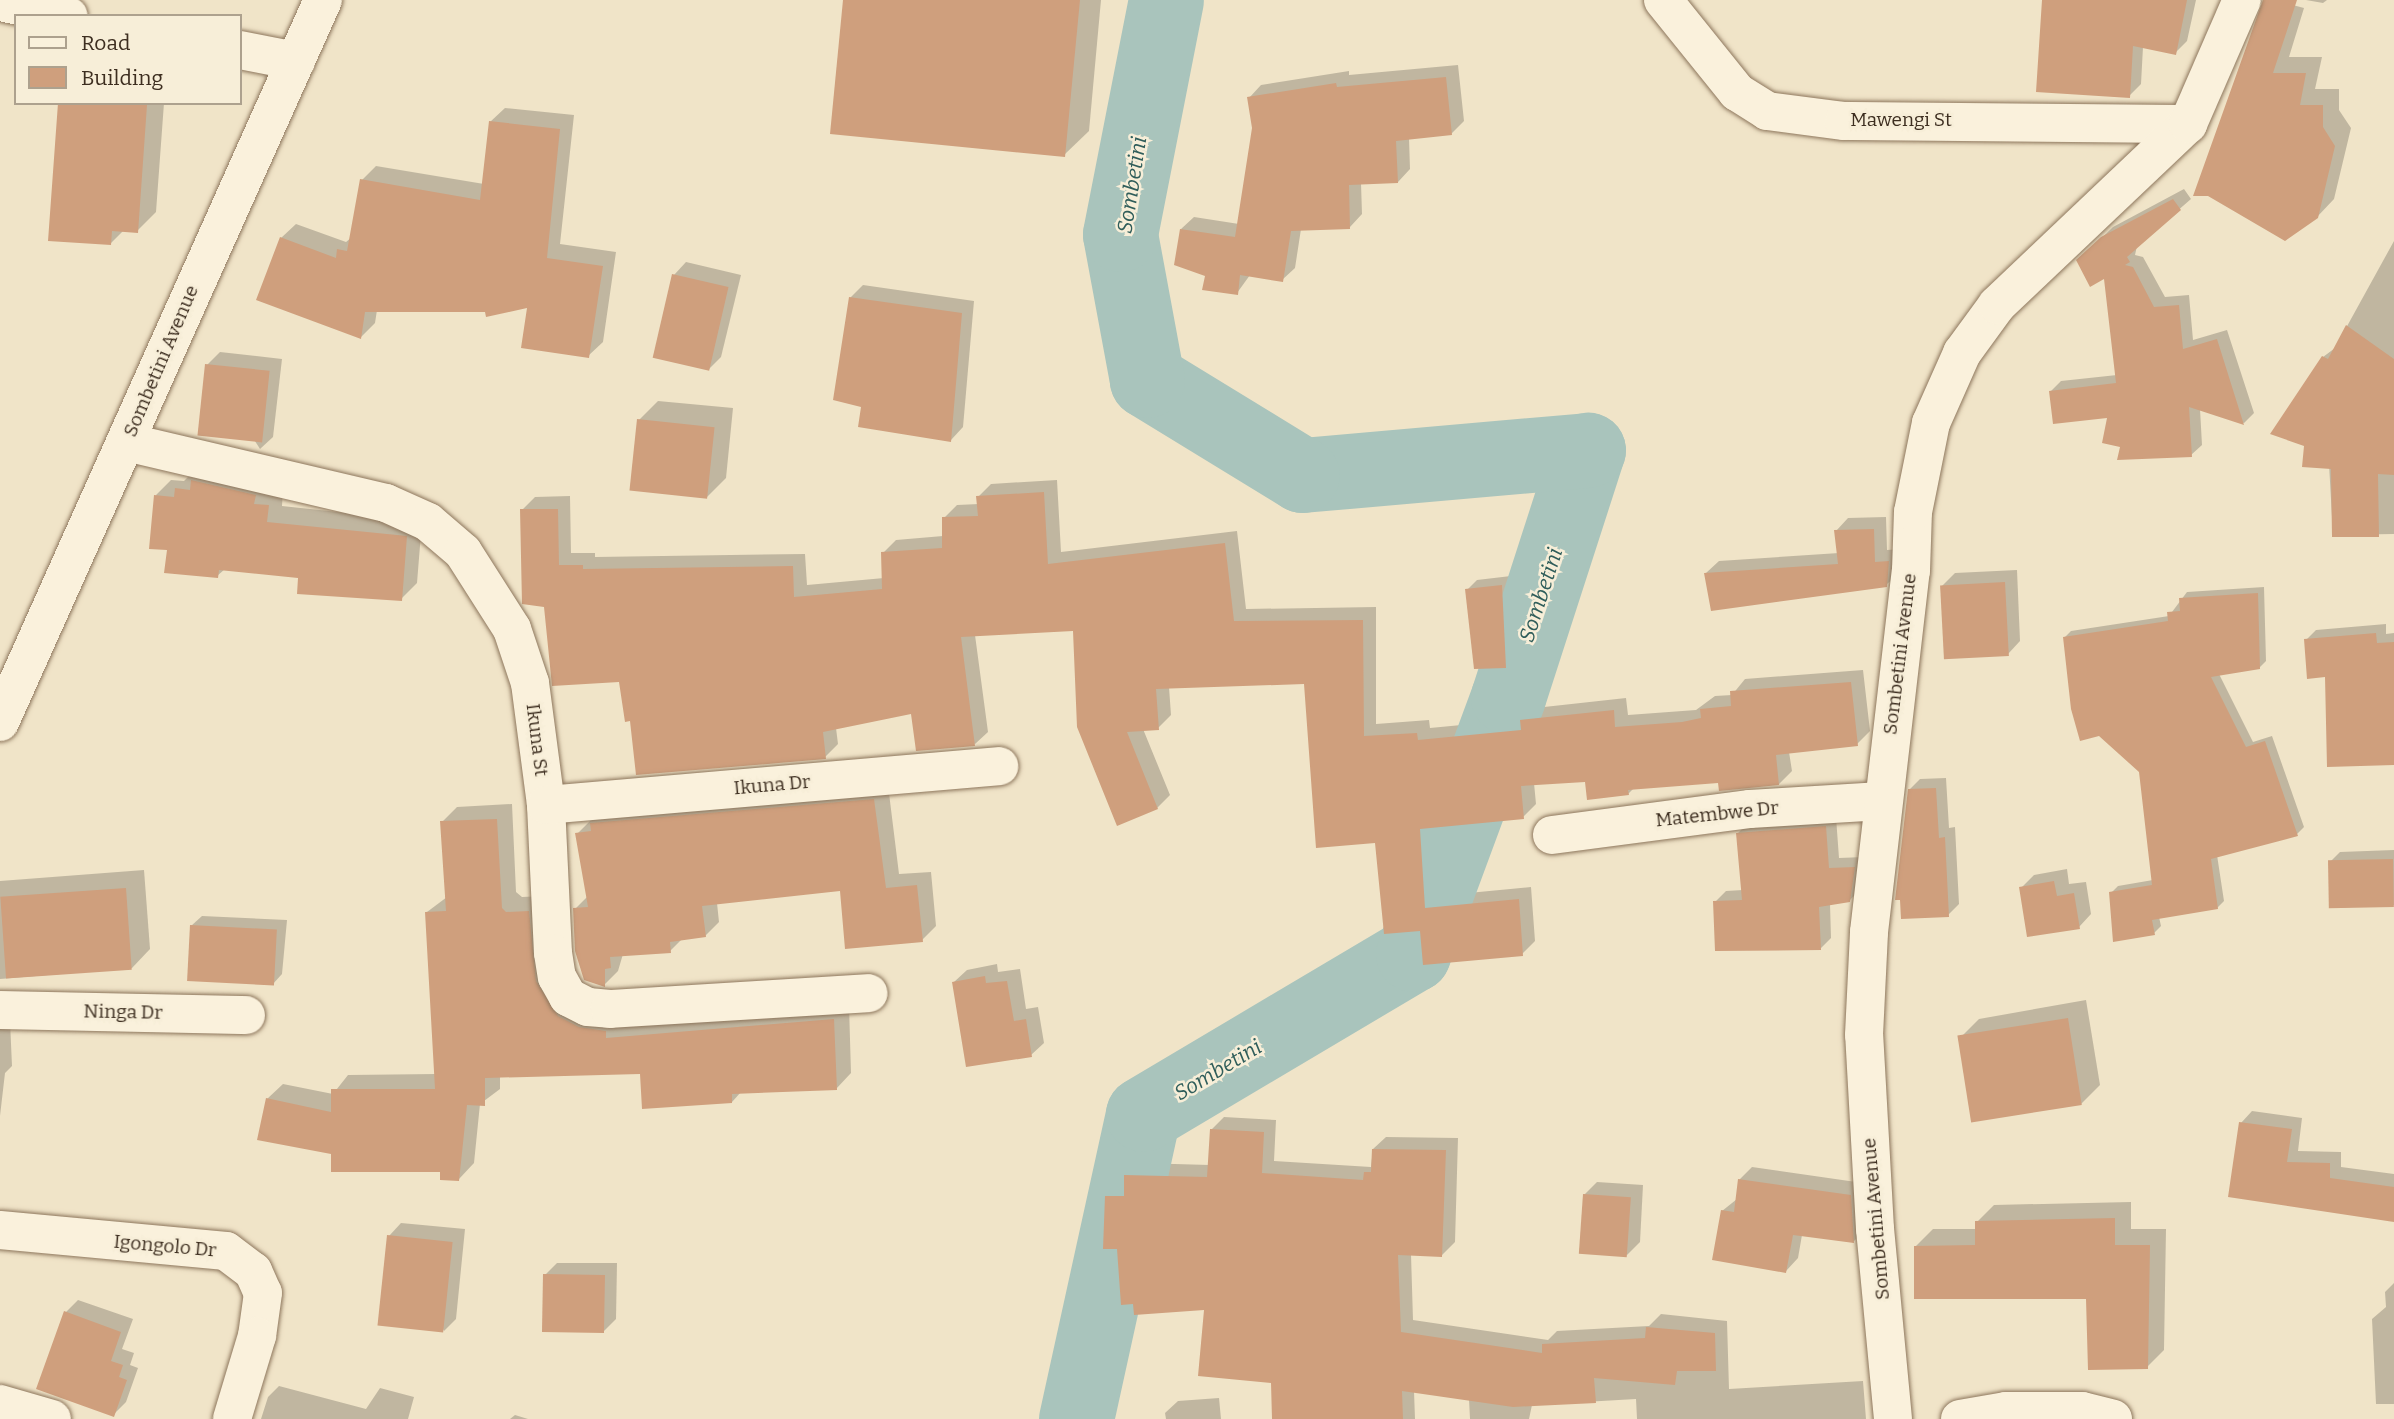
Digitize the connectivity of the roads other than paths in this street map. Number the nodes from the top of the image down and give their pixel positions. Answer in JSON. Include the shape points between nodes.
{"nodes":[{"id":1,"x":323,"y":0,"type":"edge"},
{"id":2,"x":1663,"y":0,"type":"edge"},
{"id":3,"x":2242,"y":0,"type":"edge"},
{"id":4,"x":0,"y":2,"type":"edge"},
{"id":5,"x":59,"y":14,"type":"edge"},
{"id":6,"x":242,"y":50,"type":"edge"},
{"id":7,"x":296,"y":61,"type":"junction"},
{"id":8,"x":2188,"y":124,"type":"junction"},
{"id":9,"x":126,"y":442,"type":"junction"},
{"id":10,"x":0,"y":722,"type":"edge"},
{"id":11,"x":999,"y":766,"type":"dead end"},
{"id":12,"x":1882,"y":801,"type":"junction"},
{"id":13,"x":546,"y":805,"type":"junction"},
{"id":14,"x":1552,"y":835,"type":"dead end"},
{"id":15,"x":869,"y":993,"type":"dead end"},
{"id":16,"x":0,"y":1010,"type":"edge"},
{"id":17,"x":246,"y":1015,"type":"dead end"},
{"id":18,"x":0,"y":1230,"type":"edge"},
{"id":19,"x":0,"y":1404,"type":"edge"},
{"id":20,"x":52,"y":1419,"type":"edge"},
{"id":21,"x":232,"y":1419,"type":"edge"},
{"id":22,"x":1894,"y":1419,"type":"edge"},
{"id":23,"x":1960,"y":1419,"type":"edge"},
{"id":24,"x":2113,"y":1419,"type":"edge"}],
"edges":[{"from":1,"to":7,"type":"street","name":"Sombetini Avenue"},
{"from":2,"to":8,"type":"street","name":"Mawengi St","via":[[1737,92],[1767,111],[1844,121]]},
{"from":3,"to":8,"type":"street","name":"Sombetini Avenue"},
{"from":4,"to":5,"type":"street"},
{"from":6,"to":7,"type":"street"},
{"from":7,"to":9,"type":"street","name":"Sombetini Avenue"},
{"from":8,"to":12,"type":"street","name":"Sombetini Avenue","via":[[1997,305],[1962,354],[1931,423],[1913,512],[1911,571]]},
{"from":9,"to":10,"type":"street","name":"Sombetini Avenue"},
{"from":9,"to":13,"type":"street","name":"Ikuna St","via":[[386,503],[428,522],[463,552],[512,629],[530,683]]},
{"from":11,"to":13,"type":"street","name":"Ikuna Dr"},
{"from":12,"to":14,"type":"street","name":"Matembwe Dr","via":[[1749,808]]},
{"from":12,"to":22,"type":"street","name":"Sombetini Avenue","via":[[1864,1035],[1875,1229]]},
{"from":13,"to":15,"type":"street","name":"Ikuna St","via":[[553,953],[557,977],[568,997],[588,1007],[610,1009]]},
{"from":16,"to":17,"type":"street","name":"Ninga Dr"},
{"from":18,"to":21,"type":"street","name":"Igongolo Dr","via":[[226,1251],[253,1271],[263,1293],[260,1315]]},
{"from":19,"to":20,"type":"street"},
{"from":23,"to":24,"type":"street","via":[[2019,1411],[2082,1411]]}]}
